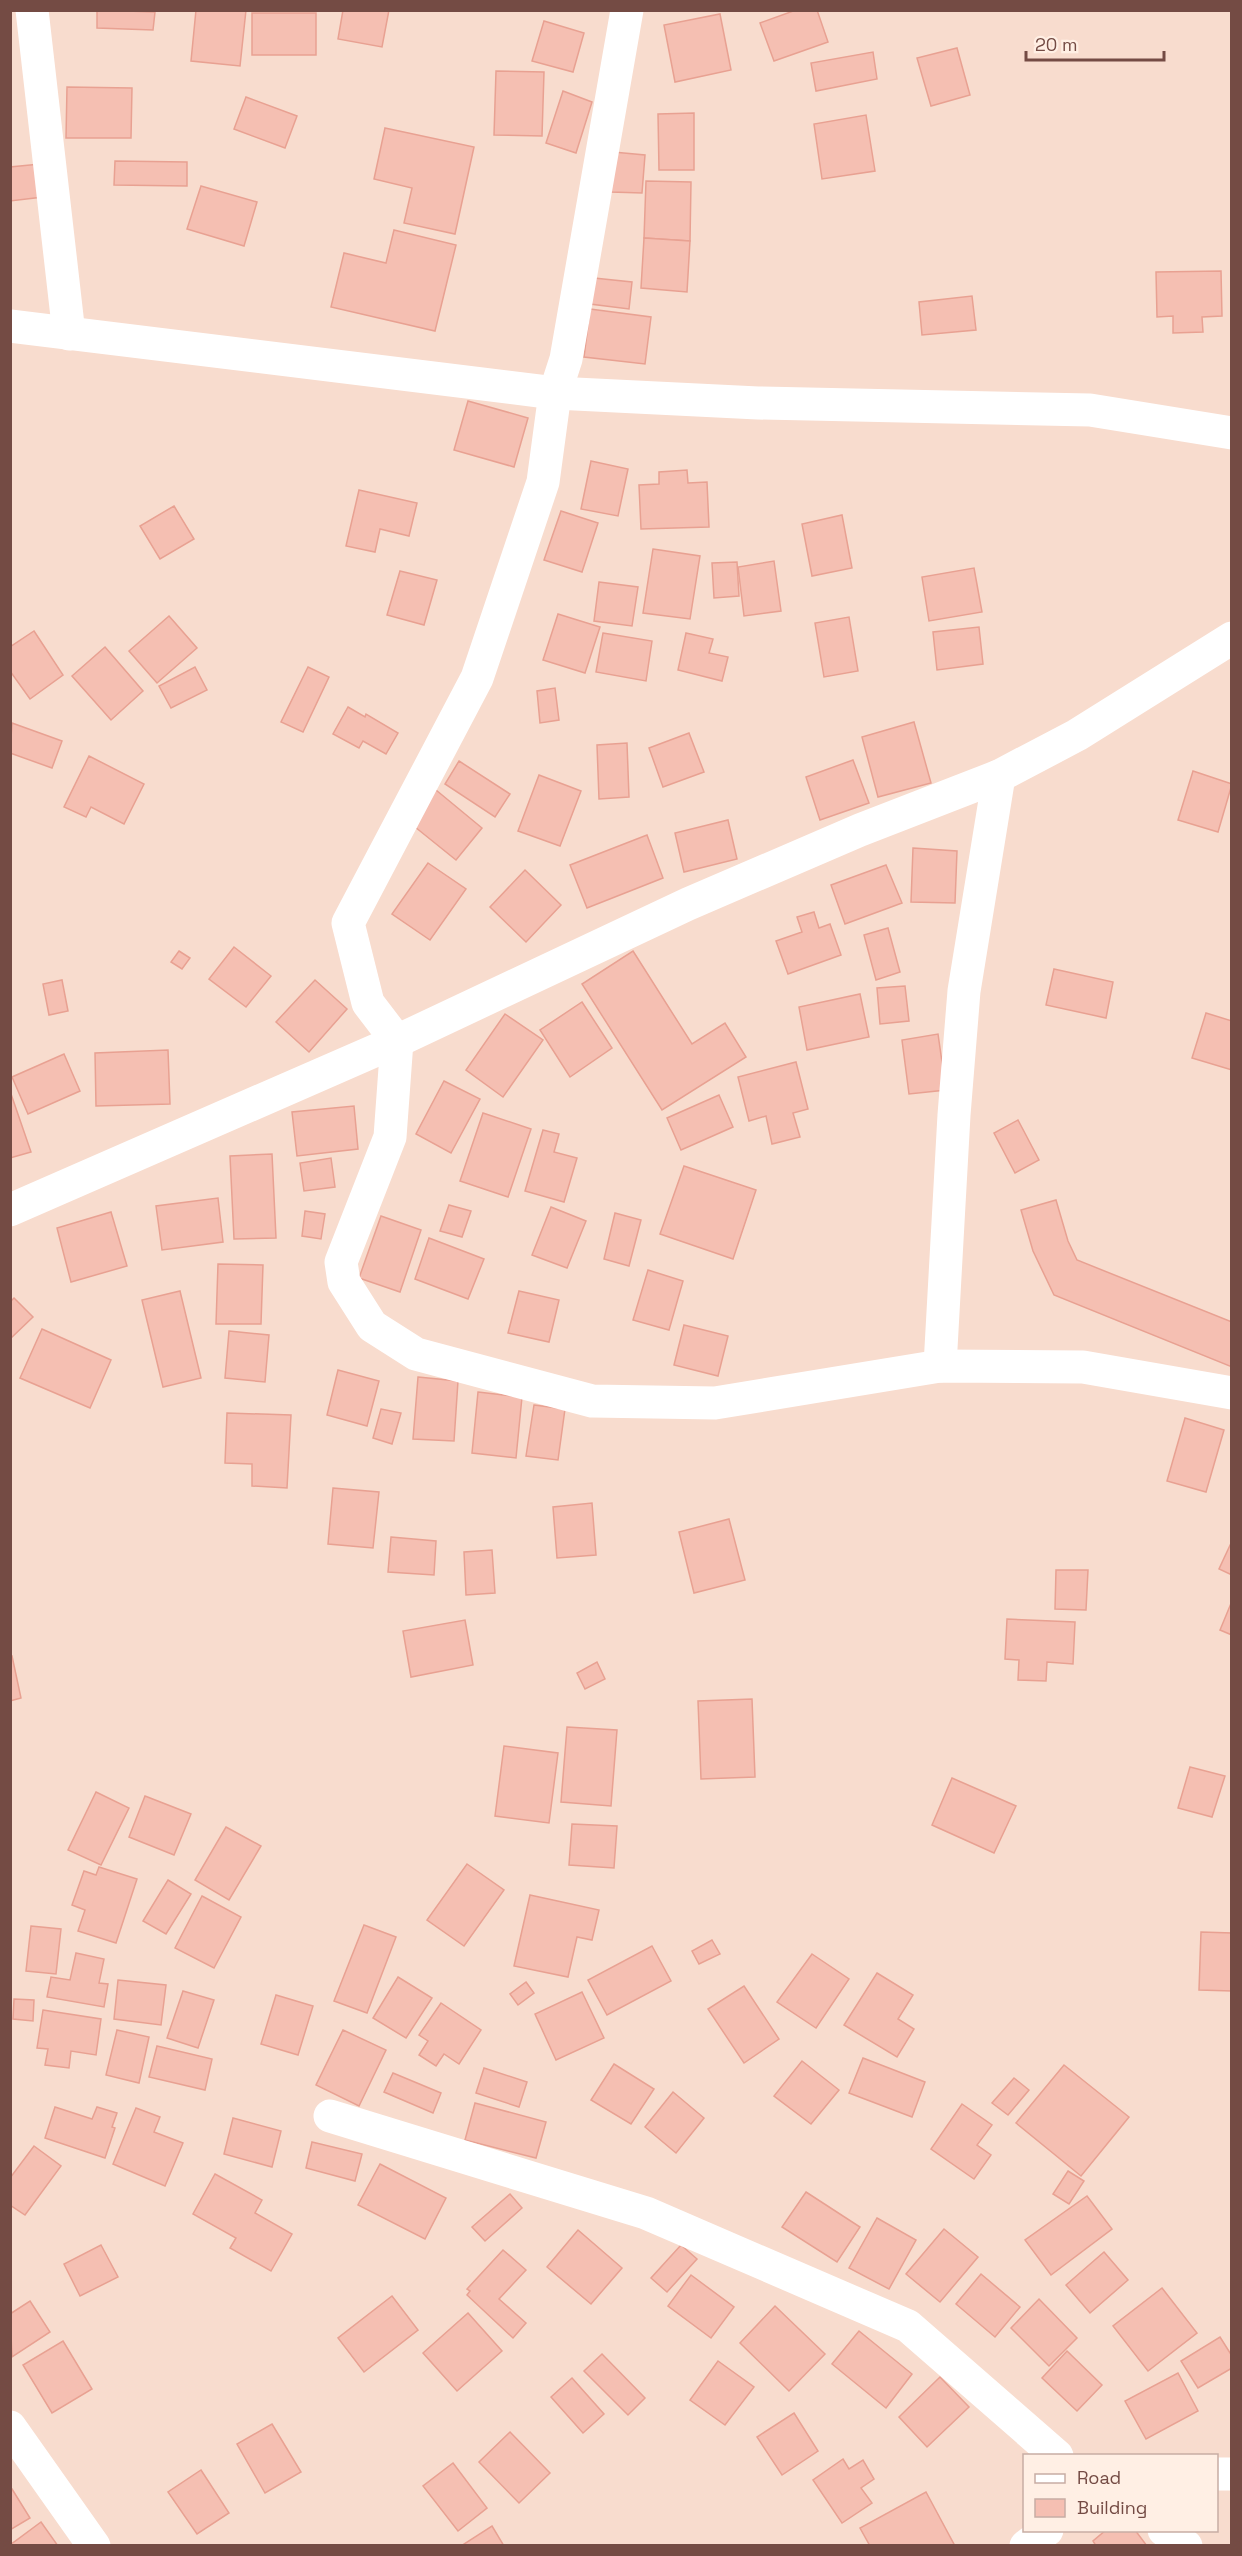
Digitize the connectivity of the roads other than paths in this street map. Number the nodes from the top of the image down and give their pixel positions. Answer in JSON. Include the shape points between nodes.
{"nodes":[{"id":1,"x":32,"y":10,"type":"edge"},
{"id":2,"x":627,"y":10,"type":"edge"},
{"id":3,"x":10,"y":326,"type":"edge"},
{"id":4,"x":69,"y":333,"type":"junction"},
{"id":5,"x":555,"y":393,"type":"junction"},
{"id":6,"x":1232,"y":433,"type":"edge"},
{"id":7,"x":1232,"y":638,"type":"edge"},
{"id":8,"x":999,"y":776,"type":"junction"},
{"id":9,"x":397,"y":1041,"type":"junction"},
{"id":10,"x":10,"y":1210,"type":"edge"},
{"id":11,"x":940,"y":1366,"type":"junction"},
{"id":12,"x":1232,"y":1393,"type":"edge"},
{"id":13,"x":330,"y":2116,"type":"dead end"},
{"id":14,"x":10,"y":2427,"type":"edge"},
{"id":15,"x":1056,"y":2454,"type":"edge"},
{"id":16,"x":1044,"y":2532,"type":"edge"},
{"id":17,"x":1167,"y":2532,"type":"edge"},
{"id":18,"x":94,"y":2546,"type":"edge"},
{"id":19,"x":1026,"y":2546,"type":"edge"},
{"id":20,"x":1186,"y":2546,"type":"edge"}],
"edges":[{"from":1,"to":4,"type":"street"},
{"from":2,"to":5,"type":"street","via":[[567,359]]},
{"from":3,"to":4,"type":"street"},
{"from":4,"to":5,"type":"street"},
{"from":5,"to":6,"type":"street","via":[[758,403],[1090,410]]},
{"from":5,"to":9,"type":"street","via":[[543,482],[477,678],[348,923],[368,1004]]},
{"from":7,"to":8,"type":"street","via":[[1077,735]]},
{"from":8,"to":9,"type":"street","via":[[688,904]]},
{"from":8,"to":11,"type":"street","via":[[964,991]]},
{"from":9,"to":10,"type":"street"},
{"from":9,"to":11,"type":"street","via":[[390,1137],[342,1262],[344,1282],[372,1326],[416,1354],[592,1401],[715,1403]]},
{"from":11,"to":12,"type":"street","via":[[1083,1367]]},
{"from":13,"to":15,"type":"street","via":[[646,2213],[908,2326]]},
{"from":14,"to":18,"type":"street"},
{"from":16,"to":19,"type":"street"},
{"from":17,"to":20,"type":"street"}]}
